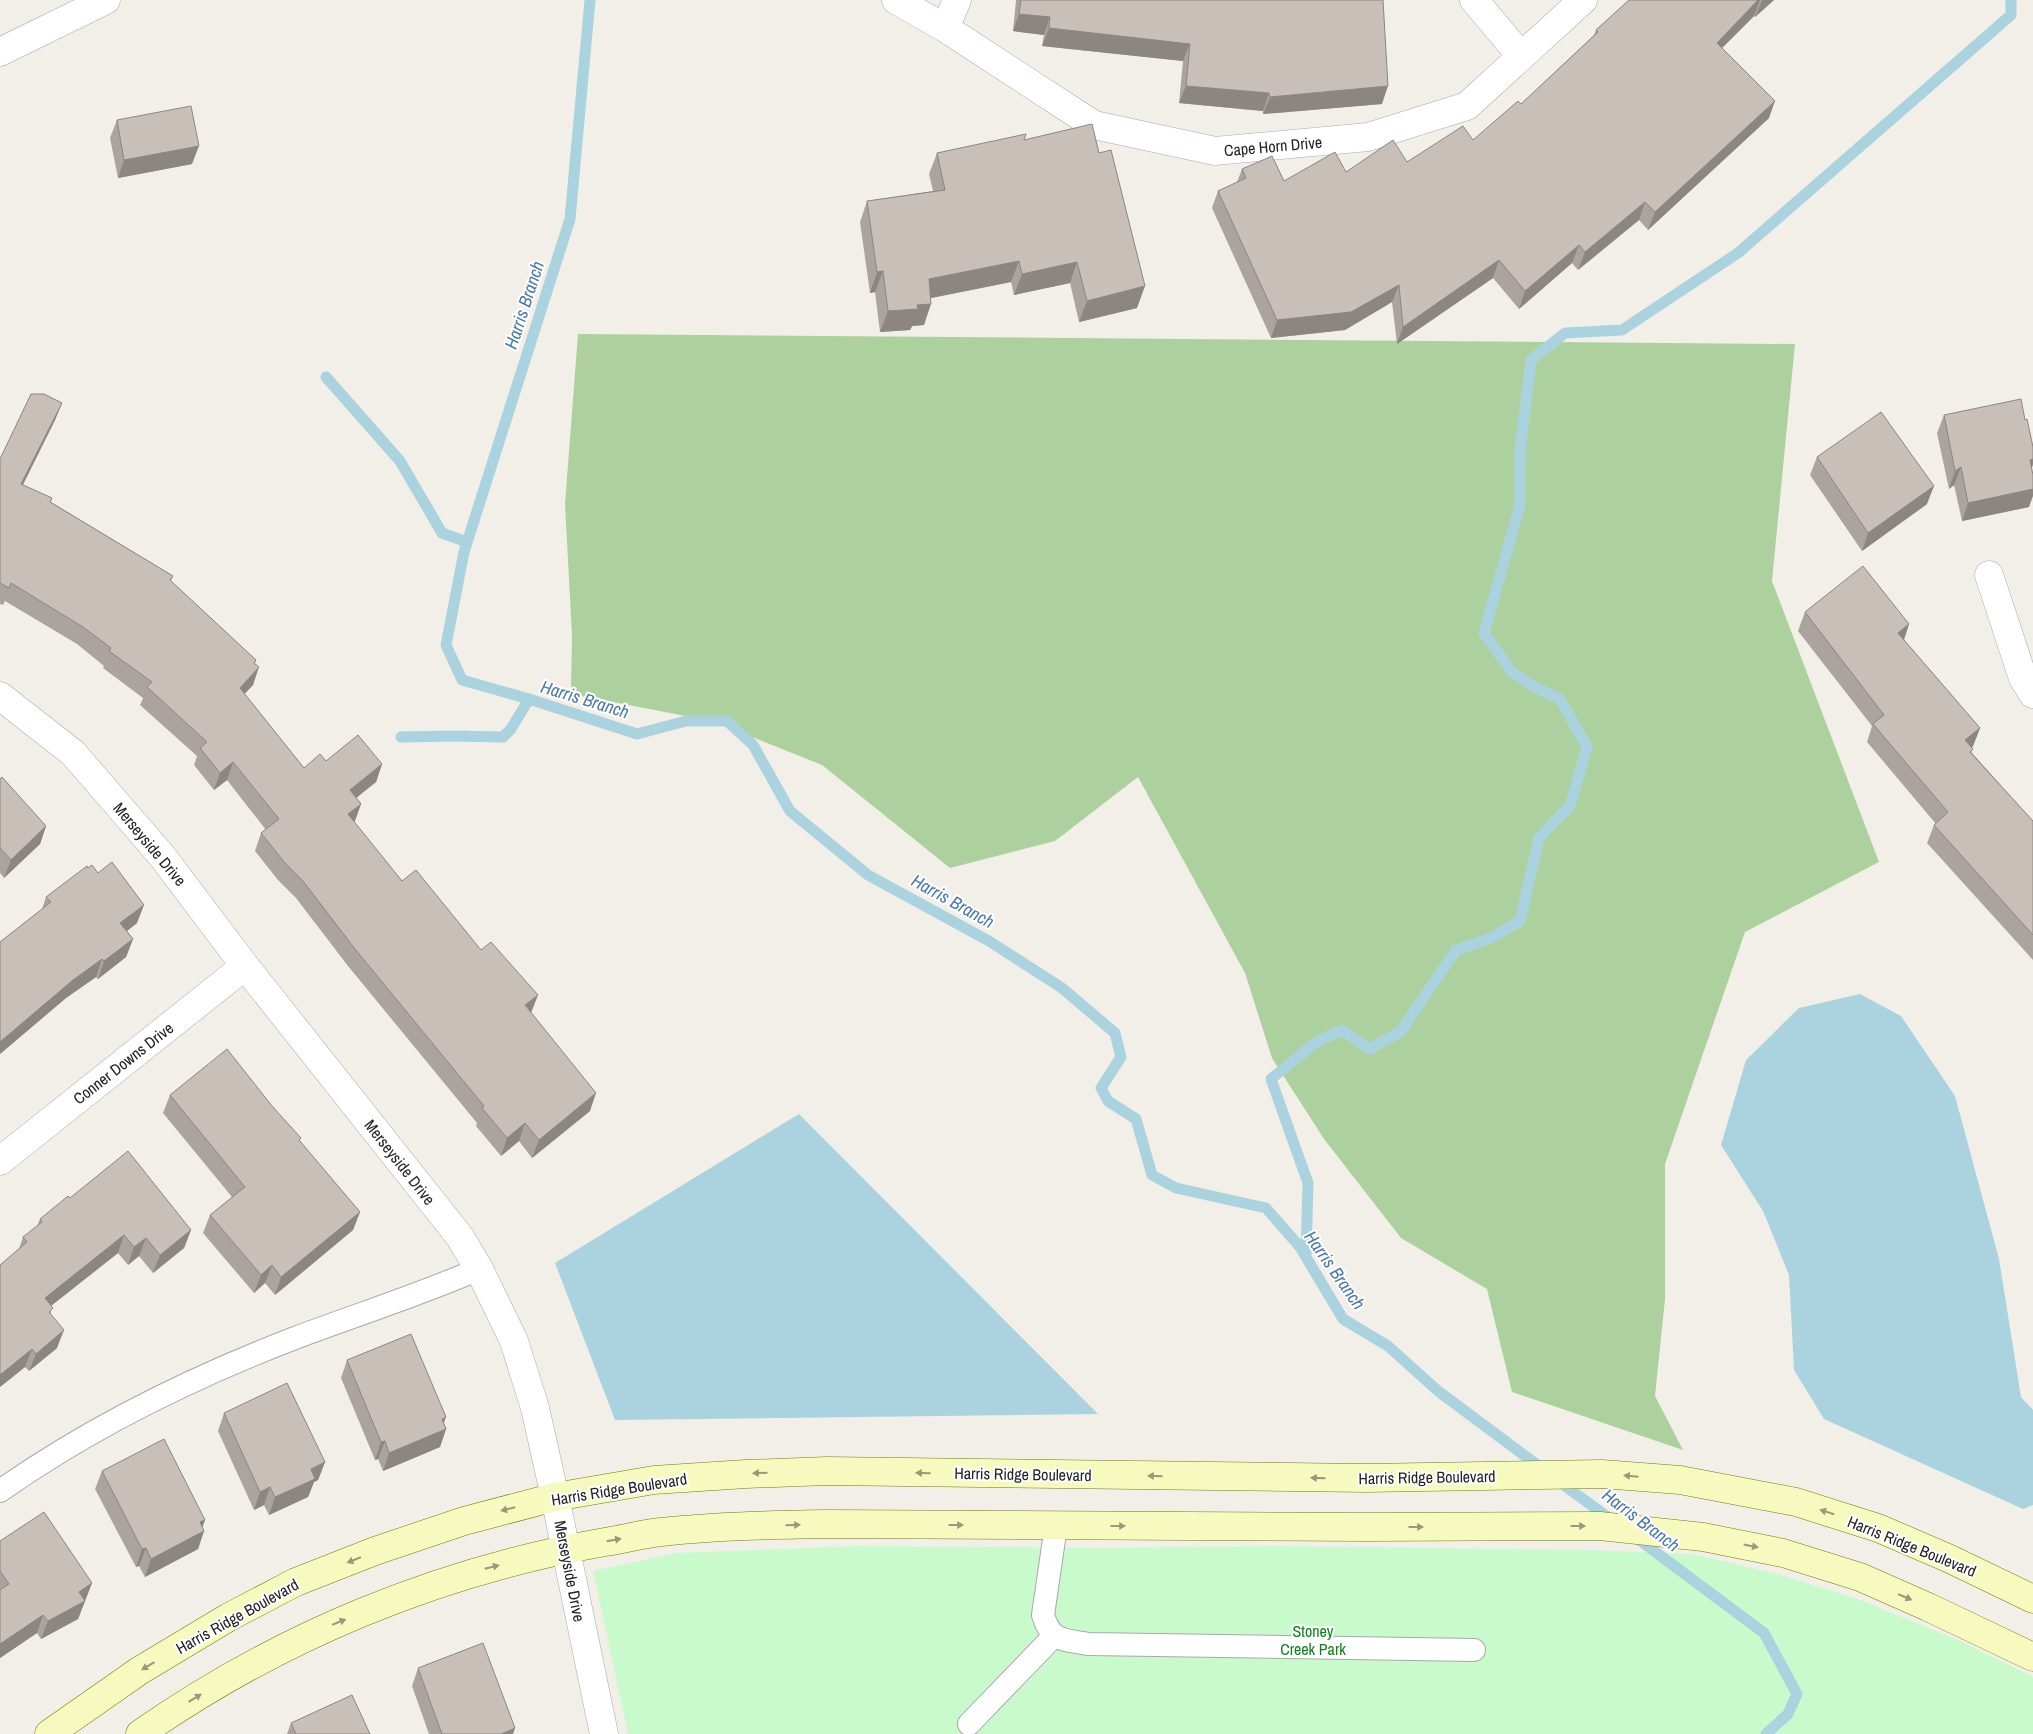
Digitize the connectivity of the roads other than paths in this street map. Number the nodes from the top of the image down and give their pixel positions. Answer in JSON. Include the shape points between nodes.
{"nodes":[{"id":1,"x":106,"y":0,"type":"edge"},
{"id":2,"x":896,"y":0,"type":"edge"},
{"id":3,"x":957,"y":0,"type":"edge"},
{"id":4,"x":1474,"y":0,"type":"edge"},
{"id":5,"x":1583,"y":0,"type":"edge"},
{"id":6,"x":945,"y":28,"type":"junction"},
{"id":7,"x":0,"y":52,"type":"edge"},
{"id":8,"x":1521,"y":56,"type":"junction"},
{"id":9,"x":1989,"y":575,"type":"dead end"},
{"id":10,"x":2033,"y":694,"type":"edge"},
{"id":11,"x":0,"y":696,"type":"edge"},
{"id":12,"x":245,"y":966,"type":"junction"},
{"id":13,"x":0,"y":1161,"type":"edge"},
{"id":14,"x":479,"y":1270,"type":"junction"},
{"id":15,"x":0,"y":1491,"type":"edge"},
{"id":16,"x":555,"y":1497,"type":"junction"},
{"id":17,"x":1056,"y":1526,"type":"junction"},
{"id":18,"x":566,"y":1549,"type":"junction"},
{"id":19,"x":2033,"y":1599,"type":"edge"},
{"id":20,"x":1054,"y":1636,"type":"junction"},
{"id":21,"x":1474,"y":1650,"type":"dead end"},
{"id":22,"x":2033,"y":1657,"type":"edge"},
{"id":23,"x":969,"y":1724,"type":"dead end"},
{"id":24,"x":49,"y":1734,"type":"edge"},
{"id":25,"x":140,"y":1734,"type":"edge"},
{"id":26,"x":604,"y":1734,"type":"edge"}],
"edges":[{"from":1,"to":7,"type":"street"},
{"from":2,"to":6,"type":"street","name":"Cape Horn Drive"},
{"from":3,"to":6,"type":"street"},
{"from":4,"to":8,"type":"street"},
{"from":5,"to":8,"type":"street","name":"Cape Horn Drive"},
{"from":6,"to":8,"type":"street","name":"Cape Horn Drive","via":[[1094,125],[1215,151],[1368,137],[1467,106]]},
{"from":9,"to":10,"type":"street","via":[[2024,678]]},
{"from":11,"to":12,"type":"street","name":"Merseyside Drive","via":[[73,753],[162,856]]},
{"from":12,"to":13,"type":"street","name":"Conner Downs Drive"},
{"from":12,"to":14,"type":"street","name":"Merseyside Drive","via":[[460,1237]]},
{"from":14,"to":15,"type":"lane","via":[[208,1374],[115,1418]]},
{"from":14,"to":16,"type":"street","name":"Merseyside Drive","via":[[514,1341]]},
{"from":16,"to":18,"type":"street","name":"Merseyside Drive"},
{"from":19,"to":16,"type":"street","name":"Harris Ridge Boulevard","one_way":true,"via":[[1878,1528],[1796,1502],[1680,1480],[1602,1474],[1367,1478],[827,1472],[654,1480]]},
{"from":16,"to":24,"type":"street","name":"Harris Ridge Boulevard","one_way":true,"via":[[464,1520],[296,1582],[229,1617],[139,1671]]},
{"from":18,"to":17,"type":"street","one_way":true,"via":[[660,1532],[749,1526]]},
{"from":17,"to":20,"type":"lane","via":[[1043,1615]]},
{"from":17,"to":22,"type":"street","one_way":true,"via":[[1600,1526],[1703,1537],[1784,1553],[1860,1577]]},
{"from":25,"to":18,"type":"street","one_way":true,"via":[[254,1663],[318,1630],[479,1570]]},
{"from":18,"to":26,"type":"street","name":"Merseyside Drive"},
{"from":20,"to":21,"type":"lane","via":[[1088,1644]]},
{"from":20,"to":23,"type":"lane"}]}
